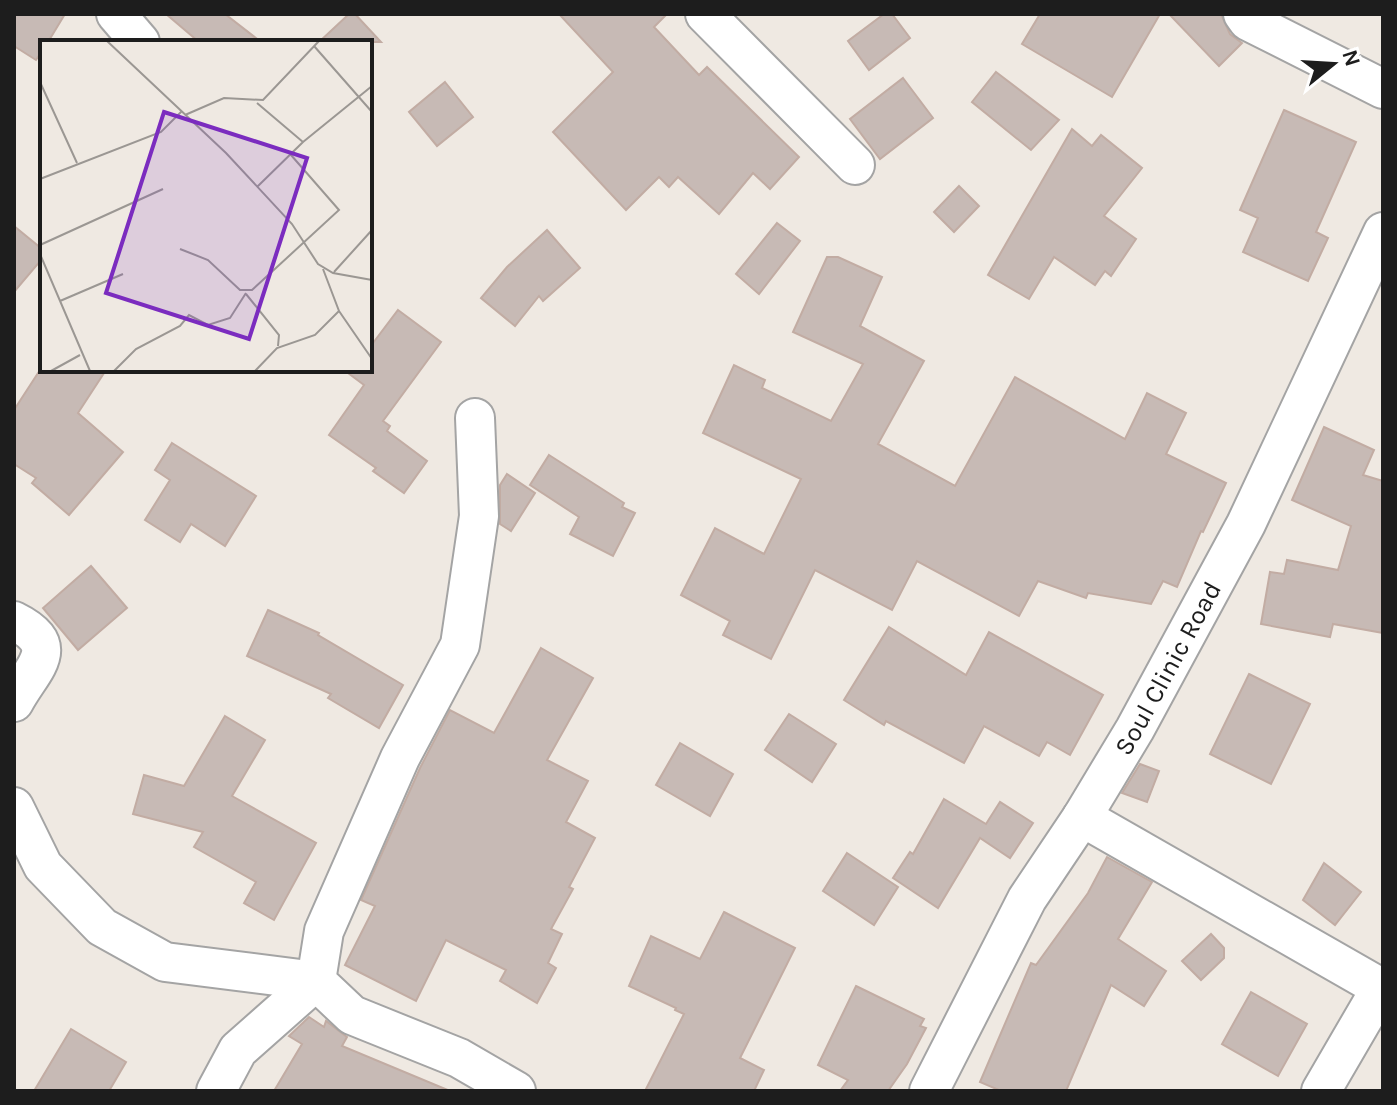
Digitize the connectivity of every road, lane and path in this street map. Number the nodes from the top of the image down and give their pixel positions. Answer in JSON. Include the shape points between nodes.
{"nodes":[{"id":1,"x":116,"y":14,"type":"edge"},
{"id":2,"x":705,"y":14,"type":"edge"},
{"id":3,"x":1243,"y":14,"type":"edge"},
{"id":4,"x":138,"y":40,"type":"edge"},
{"id":5,"x":1383,"y":89,"type":"edge"},
{"id":6,"x":855,"y":165,"type":"dead end"},
{"id":7,"x":1383,"y":232,"type":"edge"},
{"id":8,"x":475,"y":418,"type":"dead end"},
{"id":9,"x":14,"y":621,"type":"edge"},
{"id":10,"x":14,"y":702,"type":"edge"},
{"id":11,"x":14,"y":807,"type":"edge"},
{"id":12,"x":1082,"y":817,"type":"junction"},
{"id":13,"x":316,"y":981,"type":"junction"},
{"id":14,"x":1382,"y":988,"type":"edge"},
{"id":15,"x":216,"y":1091,"type":"edge"},
{"id":16,"x":516,"y":1091,"type":"edge"},
{"id":17,"x":929,"y":1091,"type":"edge"},
{"id":18,"x":1321,"y":1091,"type":"edge"}],
"edges":[{"from":1,"to":4,"type":"street"},
{"from":2,"to":6,"type":"street"},
{"from":3,"to":5,"type":"street"},
{"from":7,"to":12,"type":"street","name":"Soul Clinic Road","via":[[1246,524]]},
{"from":8,"to":13,"type":"street","via":[[479,516],[460,645],[400,758],[324,931]]},
{"from":9,"to":10,"type":"street","via":[[35,634],[42,651]]},
{"from":11,"to":13,"type":"street","via":[[43,866],[102,927],[165,962]]},
{"from":12,"to":14,"type":"street"},
{"from":12,"to":17,"type":"street","name":"Soul Clinic Road","via":[[1027,899]]},
{"from":13,"to":15,"type":"street","via":[[238,1050]]},
{"from":13,"to":16,"type":"street","via":[[352,1015],[459,1058]]},
{"from":14,"to":18,"type":"street"}]}
